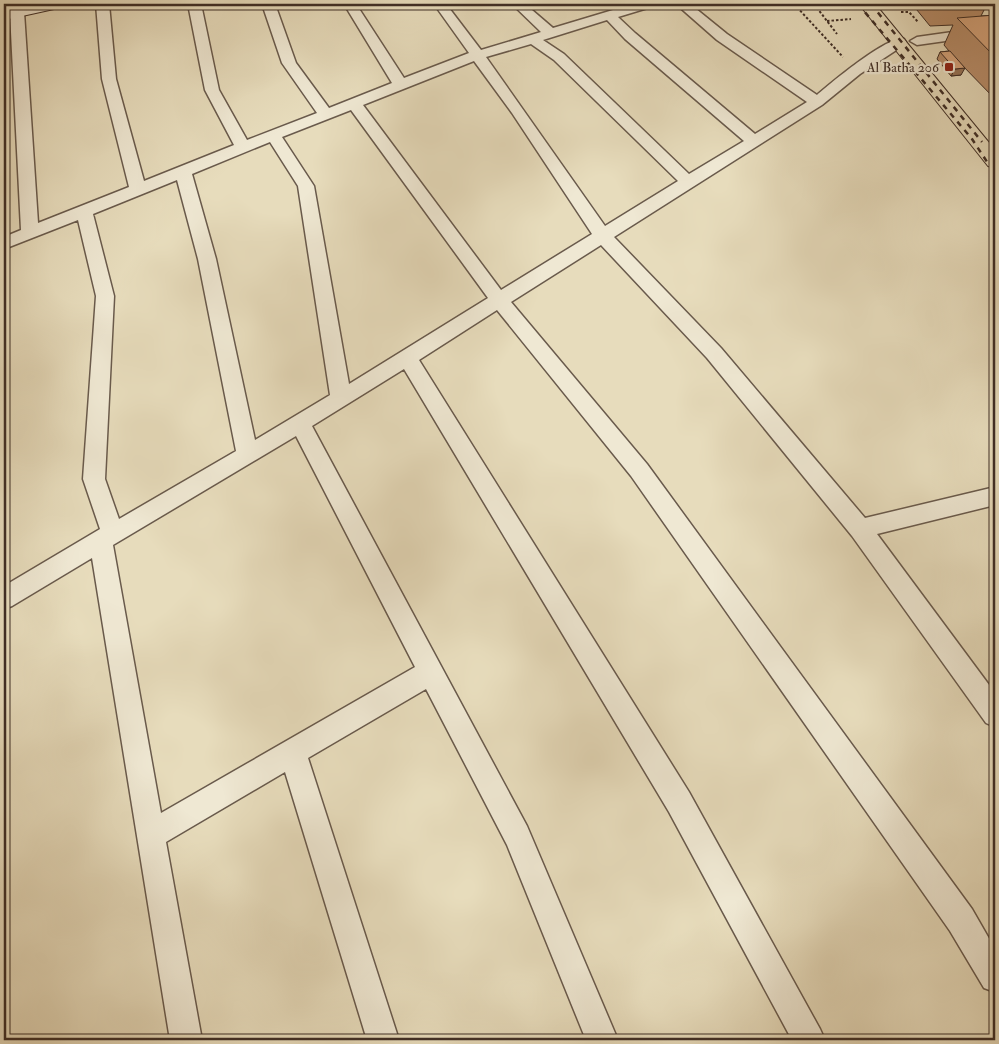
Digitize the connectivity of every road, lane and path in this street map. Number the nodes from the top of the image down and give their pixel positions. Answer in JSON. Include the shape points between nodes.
{"nodes":[{"id":1,"x":57,"y":4,"type":"edge"},
{"id":2,"x":102,"y":4,"type":"edge"},
{"id":3,"x":194,"y":4,"type":"edge"},
{"id":4,"x":268,"y":4,"type":"edge"},
{"id":5,"x":350,"y":4,"type":"edge"},
{"id":6,"x":440,"y":4,"type":"edge"},
{"id":7,"x":518,"y":4,"type":"edge"},
{"id":8,"x":682,"y":4,"type":"edge"},
{"id":9,"x":794,"y":4,"type":"edge"},
{"id":10,"x":814,"y":4,"type":"edge"},
{"id":11,"x":866,"y":4,"type":"edge"},
{"id":12,"x":886,"y":4,"type":"edge"},
{"id":13,"x":637,"y":5,"type":"edge"},
{"id":14,"x":20,"y":10,"type":"edge"},
{"id":15,"x":909,"y":12,"type":"dead end"},
{"id":16,"x":609,"y":15,"type":"junction"},
{"id":17,"x":854,"y":18,"type":"dead end"},
{"id":18,"x":827,"y":21,"type":"junction"},
{"id":19,"x":995,"y":30,"type":"edge"},
{"id":20,"x":550,"y":33,"type":"junction"},
{"id":21,"x":837,"y":34,"type":"dead end"},
{"id":22,"x":913,"y":36,"type":"junction"},
{"id":23,"x":533,"y":39,"type":"junction"},
{"id":24,"x":477,"y":56,"type":"junction"},
{"id":25,"x":855,"y":71,"type":"junction"},
{"id":26,"x":401,"y":85,"type":"junction"},
{"id":27,"x":818,"y":102,"type":"junction"},
{"id":28,"x":354,"y":103,"type":"junction"},
{"id":29,"x":326,"y":115,"type":"junction"},
{"id":30,"x":989,"y":128,"type":"dead end"},
{"id":31,"x":274,"y":135,"type":"junction"},
{"id":32,"x":754,"y":141,"type":"junction"},
{"id":33,"x":243,"y":148,"type":"junction"},
{"id":34,"x":995,"y":162,"type":"edge"},
{"id":35,"x":183,"y":172,"type":"junction"},
{"id":36,"x":688,"y":182,"type":"junction"},
{"id":37,"x":138,"y":190,"type":"junction"},
{"id":38,"x":84,"y":211,"type":"junction"},
{"id":39,"x":30,"y":232,"type":"junction"},
{"id":40,"x":602,"y":235,"type":"junction"},
{"id":41,"x":4,"y":243,"type":"edge"},
{"id":42,"x":499,"y":300,"type":"junction"},
{"id":43,"x":407,"y":357,"type":"junction"},
{"id":44,"x":341,"y":398,"type":"junction"},
{"id":45,"x":300,"y":423,"type":"junction"},
{"id":46,"x":248,"y":454,"type":"junction"},
{"id":47,"x":995,"y":496,"type":"edge"},
{"id":48,"x":860,"y":529,"type":"junction"},
{"id":49,"x":107,"y":537,"type":"junction"},
{"id":50,"x":4,"y":598,"type":"edge"},
{"id":51,"x":431,"y":672,"type":"junction"},
{"id":52,"x":995,"y":714,"type":"edge"},
{"id":53,"x":293,"y":753,"type":"junction"},
{"id":54,"x":151,"y":835,"type":"junction"},
{"id":55,"x":995,"y":977,"type":"edge"},
{"id":56,"x":186,"y":1040,"type":"edge"},
{"id":57,"x":383,"y":1040,"type":"edge"},
{"id":58,"x":602,"y":1040,"type":"edge"},
{"id":59,"x":809,"y":1040,"type":"edge"}],
"edges":[{"from":1,"to":14,"type":"street"},
{"from":2,"to":37,"type":"street","via":[[109,79]]},
{"from":3,"to":33,"type":"street","via":[[212,90]]},
{"from":4,"to":29,"type":"street","via":[[289,63]]},
{"from":5,"to":26,"type":"street"},
{"from":6,"to":24,"type":"street"},
{"from":7,"to":20,"type":"street"},
{"from":8,"to":27,"type":"street","via":[[722,37]]},
{"from":9,"to":25,"type":"path"},
{"from":10,"to":18,"type":"path"},
{"from":11,"to":22,"type":"main road"},
{"from":12,"to":22,"type":"main road"},
{"from":13,"to":16,"type":"street"},
{"from":14,"to":39,"type":"street"},
{"from":15,"to":22,"type":"path"},
{"from":16,"to":20,"type":"street"},
{"from":16,"to":32,"type":"street"},
{"from":17,"to":18,"type":"path"},
{"from":18,"to":21,"type":"path"},
{"from":19,"to":22,"type":"street"},
{"from":20,"to":23,"type":"street"},
{"from":22,"to":25,"type":"street"},
{"from":22,"to":30,"type":"main road"},
{"from":22,"to":34,"type":"main road","via":[[926,78]]},
{"from":23,"to":24,"type":"street"},
{"from":23,"to":36,"type":"street","via":[[559,57]]},
{"from":24,"to":26,"type":"street"},
{"from":24,"to":40,"type":"street"},
{"from":25,"to":27,"type":"street"},
{"from":26,"to":28,"type":"street"},
{"from":27,"to":32,"type":"street"},
{"from":28,"to":29,"type":"street"},
{"from":28,"to":42,"type":"street"},
{"from":29,"to":31,"type":"street"},
{"from":31,"to":33,"type":"street"},
{"from":31,"to":44,"type":"street","via":[[306,186]]},
{"from":32,"to":36,"type":"street"},
{"from":33,"to":35,"type":"street"},
{"from":35,"to":37,"type":"street"},
{"from":35,"to":46,"type":"street","via":[[207,259]]},
{"from":36,"to":40,"type":"street"},
{"from":37,"to":38,"type":"street"},
{"from":38,"to":39,"type":"street"},
{"from":38,"to":49,"type":"street","via":[[105,296],[94,479]]},
{"from":39,"to":41,"type":"street"},
{"from":40,"to":42,"type":"street"},
{"from":40,"to":48,"type":"street","via":[[714,353]]},
{"from":42,"to":43,"type":"street"},
{"from":42,"to":55,"type":"street","via":[[639,470],[961,920]]},
{"from":43,"to":44,"type":"street"},
{"from":43,"to":59,"type":"street","via":[[679,802]]},
{"from":44,"to":45,"type":"street"},
{"from":45,"to":46,"type":"street"},
{"from":45,"to":51,"type":"street"},
{"from":46,"to":49,"type":"street"},
{"from":47,"to":48,"type":"street"},
{"from":48,"to":52,"type":"street"},
{"from":49,"to":50,"type":"street"},
{"from":49,"to":54,"type":"street"},
{"from":51,"to":53,"type":"street"},
{"from":51,"to":58,"type":"street","via":[[517,836]]},
{"from":53,"to":54,"type":"street"},
{"from":53,"to":57,"type":"street"},
{"from":54,"to":56,"type":"street"}]}
